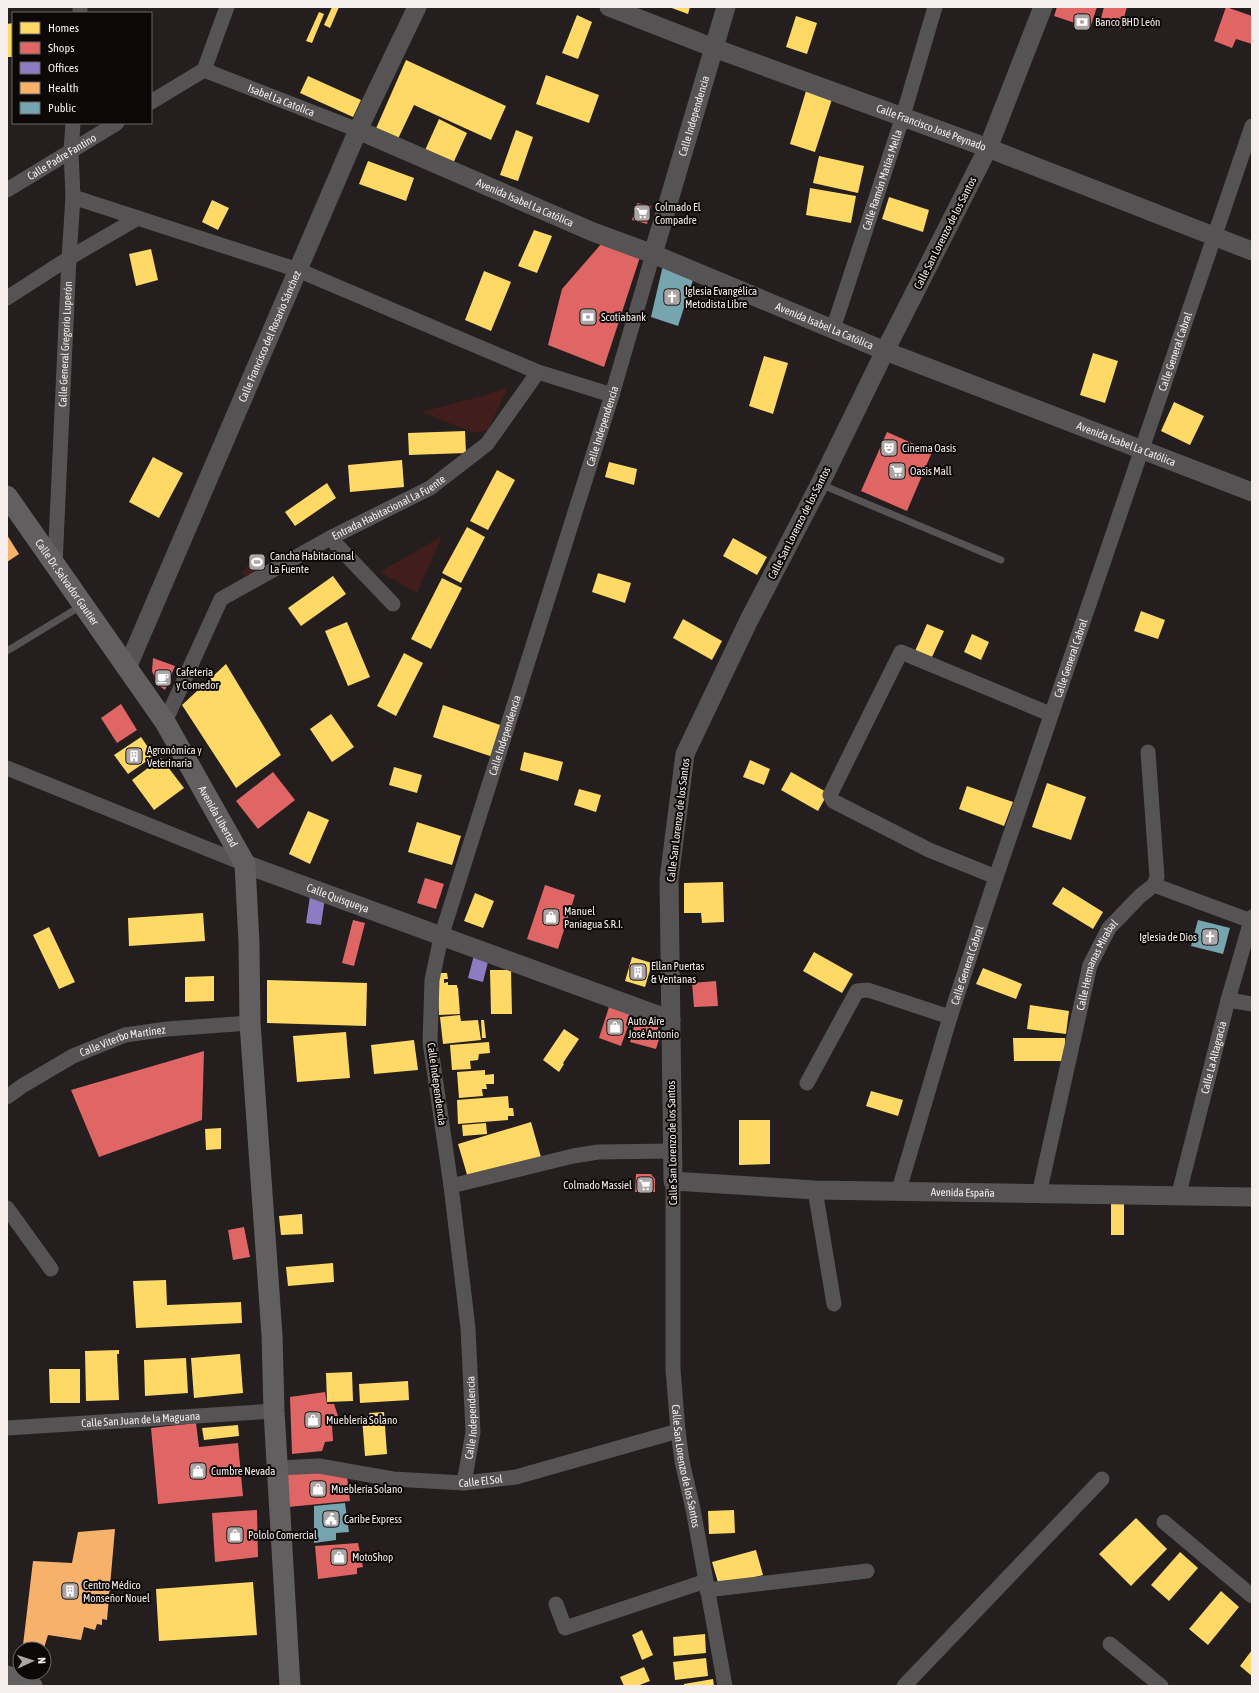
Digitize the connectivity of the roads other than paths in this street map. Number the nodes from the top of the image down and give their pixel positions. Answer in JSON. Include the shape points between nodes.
{"nodes":[{"id":1,"x":228,"y":7,"type":"edge"},
{"id":2,"x":418,"y":7,"type":"edge"},
{"id":3,"x":609,"y":7,"type":"edge"},
{"id":4,"x":726,"y":7,"type":"edge"},
{"id":5,"x":935,"y":7,"type":"edge"},
{"id":6,"x":1043,"y":7,"type":"edge"},
{"id":7,"x":714,"y":48,"type":"junction"},
{"id":8,"x":204,"y":70,"type":"junction"},
{"id":9,"x":152,"y":101,"type":"edge"},
{"id":10,"x":902,"y":116,"type":"junction"},
{"id":11,"x":73,"y":124,"type":"edge"},
{"id":12,"x":115,"y":124,"type":"edge"},
{"id":13,"x":1252,"y":126,"type":"edge"},
{"id":14,"x":358,"y":130,"type":"junction"},
{"id":15,"x":988,"y":148,"type":"junction"},
{"id":16,"x":71,"y":151,"type":"junction"},
{"id":17,"x":7,"y":190,"type":"edge"},
{"id":18,"x":74,"y":197,"type":"junction"},
{"id":19,"x":138,"y":218,"type":"junction"},
{"id":20,"x":1215,"y":236,"type":"junction"},
{"id":21,"x":1252,"y":251,"type":"edge"},
{"id":22,"x":653,"y":254,"type":"junction"},
{"id":23,"x":69,"y":258,"type":"junction"},
{"id":24,"x":298,"y":270,"type":"junction"},
{"id":25,"x":7,"y":298,"type":"edge"},
{"id":26,"x":833,"y":329,"type":"junction"},
{"id":27,"x":885,"y":351,"type":"junction"},
{"id":28,"x":538,"y":372,"type":"junction"},
{"id":29,"x":612,"y":395,"type":"junction"},
{"id":30,"x":1142,"y":449,"type":"junction"},
{"id":31,"x":820,"y":484,"type":"junction"},
{"id":32,"x":1252,"y":492,"type":"edge"},
{"id":33,"x":7,"y":496,"type":"edge"},
{"id":34,"x":330,"y":538,"type":"junction"},
{"id":35,"x":1001,"y":560,"type":"dead end"},
{"id":36,"x":55,"y":565,"type":"junction"},
{"id":37,"x":393,"y":604,"type":"dead end"},
{"id":38,"x":83,"y":605,"type":"junction"},
{"id":39,"x":7,"y":651,"type":"edge"},
{"id":40,"x":127,"y":668,"type":"junction"},
{"id":41,"x":1050,"y":714,"type":"junction"},
{"id":42,"x":164,"y":722,"type":"junction"},
{"id":43,"x":1148,"y":752,"type":"dead end"},
{"id":44,"x":7,"y":768,"type":"edge"},
{"id":45,"x":246,"y":864,"type":"junction"},
{"id":46,"x":996,"y":877,"type":"junction"},
{"id":47,"x":1154,"y":885,"type":"junction"},
{"id":48,"x":1251,"y":919,"type":"edge"},
{"id":49,"x":441,"y":937,"type":"junction"},
{"id":50,"x":1228,"y":1000,"type":"junction"},
{"id":51,"x":1252,"y":1004,"type":"edge"},
{"id":52,"x":950,"y":1017,"type":"junction"},
{"id":53,"x":671,"y":1020,"type":"junction"},
{"id":54,"x":250,"y":1023,"type":"junction"},
{"id":55,"x":806,"y":1082,"type":"dead end"},
{"id":56,"x":7,"y":1097,"type":"edge"},
{"id":57,"x":672,"y":1151,"type":"junction"},
{"id":58,"x":673,"y":1180,"type":"junction"},
{"id":59,"x":451,"y":1186,"type":"junction"},
{"id":60,"x":815,"y":1190,"type":"junction"},
{"id":61,"x":898,"y":1193,"type":"junction"},
{"id":62,"x":1039,"y":1194,"type":"junction"},
{"id":63,"x":1178,"y":1197,"type":"junction"},
{"id":64,"x":1252,"y":1198,"type":"edge"},
{"id":65,"x":7,"y":1208,"type":"edge"},
{"id":66,"x":50,"y":1269,"type":"dead end"},
{"id":67,"x":834,"y":1304,"type":"dead end"},
{"id":68,"x":274,"y":1411,"type":"junction"},
{"id":69,"x":7,"y":1428,"type":"edge"},
{"id":70,"x":678,"y":1431,"type":"junction"},
{"id":71,"x":278,"y":1468,"type":"junction"},
{"id":72,"x":1102,"y":1479,"type":"dead end"},
{"id":73,"x":464,"y":1483,"type":"junction"},
{"id":74,"x":1164,"y":1522,"type":"dead end"},
{"id":75,"x":868,"y":1571,"type":"dead end"},
{"id":76,"x":706,"y":1586,"type":"junction"},
{"id":77,"x":1252,"y":1596,"type":"edge"},
{"id":78,"x":556,"y":1604,"type":"dead end"},
{"id":79,"x":1110,"y":1644,"type":"dead end"},
{"id":80,"x":7,"y":1676,"type":"edge"},
{"id":81,"x":1143,"y":1681,"type":"edge"},
{"id":82,"x":32,"y":1686,"type":"edge"},
{"id":83,"x":290,"y":1686,"type":"edge"},
{"id":84,"x":725,"y":1686,"type":"edge"},
{"id":85,"x":904,"y":1686,"type":"edge"},
{"id":86,"x":1161,"y":1686,"type":"edge"}],
"edges":[{"from":1,"to":8,"type":"street"},
{"from":2,"to":14,"type":"street","name":"Calle Francisco del Rosario Sánchez"},
{"from":3,"to":7,"type":"street","name":"Calle Francisco José Peynado"},
{"from":4,"to":7,"type":"street","name":"Calle Independencia"},
{"from":5,"to":10,"type":"street","name":"Calle Ramón Matías Mella"},
{"from":6,"to":15,"type":"street","name":"Calle San Lorenzo de los Santos"},
{"from":7,"to":10,"type":"street","name":"Calle Francisco José Peynado"},
{"from":7,"to":22,"type":"street","name":"Calle Independencia"},
{"from":8,"to":9,"type":"street"},
{"from":8,"to":14,"type":"street","name":"Isabel La Catolica"},
{"from":10,"to":15,"type":"street","name":"Calle Francisco José Peynado"},
{"from":10,"to":26,"type":"street","name":"Calle Ramón Matías Mella"},
{"from":11,"to":16,"type":"street","name":"Calle General Gregorio Luperón"},
{"from":12,"to":16,"type":"street","name":"Calle Padre Fantino"},
{"from":13,"to":20,"type":"street","name":"Calle General Cabral"},
{"from":14,"to":22,"type":"street","name":"Avenida Isabel La Católica","via":[[592,232]]},
{"from":14,"to":24,"type":"street","name":"Calle Francisco del Rosario Sánchez"},
{"from":15,"to":20,"type":"street","name":"Calle Francisco José Peynado"},
{"from":15,"to":27,"type":"street","name":"Calle San Lorenzo de los Santos"},
{"from":16,"to":17,"type":"street","name":"Calle Padre Fantino"},
{"from":16,"to":18,"type":"street","name":"Calle General Gregorio Luperón"},
{"from":18,"to":19,"type":"street"},
{"from":18,"to":23,"type":"street","name":"Calle General Gregorio Luperón"},
{"from":19,"to":23,"type":"street"},
{"from":19,"to":24,"type":"street"},
{"from":20,"to":21,"type":"street","name":"Calle Francisco José Peynado"},
{"from":20,"to":30,"type":"street","name":"Calle General Cabral"},
{"from":22,"to":26,"type":"street","name":"Avenida Isabel La Católica"},
{"from":22,"to":29,"type":"street","name":"Calle Independencia"},
{"from":23,"to":25,"type":"street"},
{"from":23,"to":36,"type":"street","name":"Calle General Gregorio Luperón"},
{"from":24,"to":28,"type":"street"},
{"from":24,"to":40,"type":"street","name":"Calle Francisco del Rosario Sánchez"},
{"from":26,"to":27,"type":"street","name":"Avenida Isabel La Católica"},
{"from":27,"to":30,"type":"street","name":"Avenida Isabel La Católica"},
{"from":27,"to":31,"type":"street","name":"Calle San Lorenzo de los Santos"},
{"from":28,"to":29,"type":"street"},
{"from":28,"to":34,"type":"street","name":"Entrada Habitacional La Fuente","via":[[487,444],[430,488]]},
{"from":29,"to":49,"type":"street","name":"Calle Independencia"},
{"from":30,"to":32,"type":"street","name":"Avenida Isabel La Católica"},
{"from":30,"to":41,"type":"street","name":"Calle General Cabral"},
{"from":31,"to":35,"type":"lane"},
{"from":31,"to":53,"type":"street","name":"Calle San Lorenzo de los Santos","via":[[749,620],[685,754],[669,879]]},
{"from":33,"to":36,"type":"main road","name":"Calle Dr. Salvador Gautier"},
{"from":34,"to":37,"type":"street"},
{"from":34,"to":42,"type":"street","name":"Entrada Habitacional La Fuente","via":[[221,599]]},
{"from":36,"to":38,"type":"main road","name":"Calle Dr. Salvador Gautier"},
{"from":38,"to":39,"type":"lane"},
{"from":38,"to":40,"type":"main road","name":"Calle Dr. Salvador Gautier"},
{"from":40,"to":42,"type":"main road","name":"Avenida Libertad"},
{"from":41,"to":46,"type":"street","name":"Calle General Cabral"},
{"from":41,"to":46,"type":"street","via":[[901,652],[830,795],[833,801],[909,840]]},
{"from":42,"to":45,"type":"main road","name":"Avenida Libertad"},
{"from":43,"to":47,"type":"street","via":[[1157,867]]},
{"from":44,"to":45,"type":"street","name":"Calle Quisqueya"},
{"from":45,"to":49,"type":"street","name":"Calle Quisqueya"},
{"from":45,"to":54,"type":"main road"},
{"from":46,"to":52,"type":"street","name":"Calle General Cabral"},
{"from":47,"to":48,"type":"street"},
{"from":47,"to":62,"type":"street","name":"Calle Hermanas Mirabal","via":[[1109,928],[1090,965]]},
{"from":48,"to":50,"type":"street","name":"Calle La Altagracia"},
{"from":49,"to":53,"type":"street","name":"Calle Quisqueya"},
{"from":49,"to":59,"type":"street","name":"Calle Independencia","via":[[432,980],[430,1042]]},
{"from":50,"to":51,"type":"street"},
{"from":50,"to":63,"type":"street","name":"Calle La Altagracia"},
{"from":52,"to":55,"type":"street","via":[[868,990],[857,991]]},
{"from":52,"to":61,"type":"street","name":"Calle General Cabral"},
{"from":53,"to":57,"type":"street","name":"Calle San Lorenzo de los Santos"},
{"from":54,"to":56,"type":"street","name":"Calle Viterbo Martínez","via":[[125,1035],[73,1056]]},
{"from":54,"to":68,"type":"main road","via":[[272,1335]]},
{"from":57,"to":58,"type":"street","name":"Calle San Lorenzo de los Santos"},
{"from":57,"to":59,"type":"street","via":[[598,1152],[579,1155]]},
{"from":58,"to":60,"type":"street","name":"Avenida España"},
{"from":58,"to":70,"type":"street","name":"Calle San Lorenzo de los Santos","via":[[673,1369]]},
{"from":59,"to":73,"type":"street","name":"Calle Independencia","via":[[468,1328],[473,1432]]},
{"from":60,"to":61,"type":"street","name":"Avenida España"},
{"from":60,"to":67,"type":"street"},
{"from":61,"to":62,"type":"street","name":"Avenida España"},
{"from":62,"to":63,"type":"street","name":"Avenida España"},
{"from":63,"to":64,"type":"street","name":"Avenida España"},
{"from":65,"to":66,"type":"street"},
{"from":68,"to":69,"type":"street","name":"Calle San Juan de la Maguana"},
{"from":68,"to":71,"type":"main road"},
{"from":70,"to":73,"type":"street","name":"Calle El Sol","via":[[516,1477]]},
{"from":70,"to":76,"type":"street","name":"Calle San Lorenzo de los Santos"},
{"from":71,"to":73,"type":"street","name":"Calle El Sol","via":[[319,1466],[393,1480]]},
{"from":71,"to":83,"type":"main road"},
{"from":72,"to":85,"type":"street"},
{"from":74,"to":77,"type":"street"},
{"from":75,"to":76,"type":"street"},
{"from":76,"to":78,"type":"street","via":[[565,1628]]},
{"from":76,"to":84,"type":"street","name":"Calle San Lorenzo de los Santos"},
{"from":79,"to":81,"type":"street"},
{"from":80,"to":82,"type":"main road"},
{"from":81,"to":86,"type":"street"}]}
